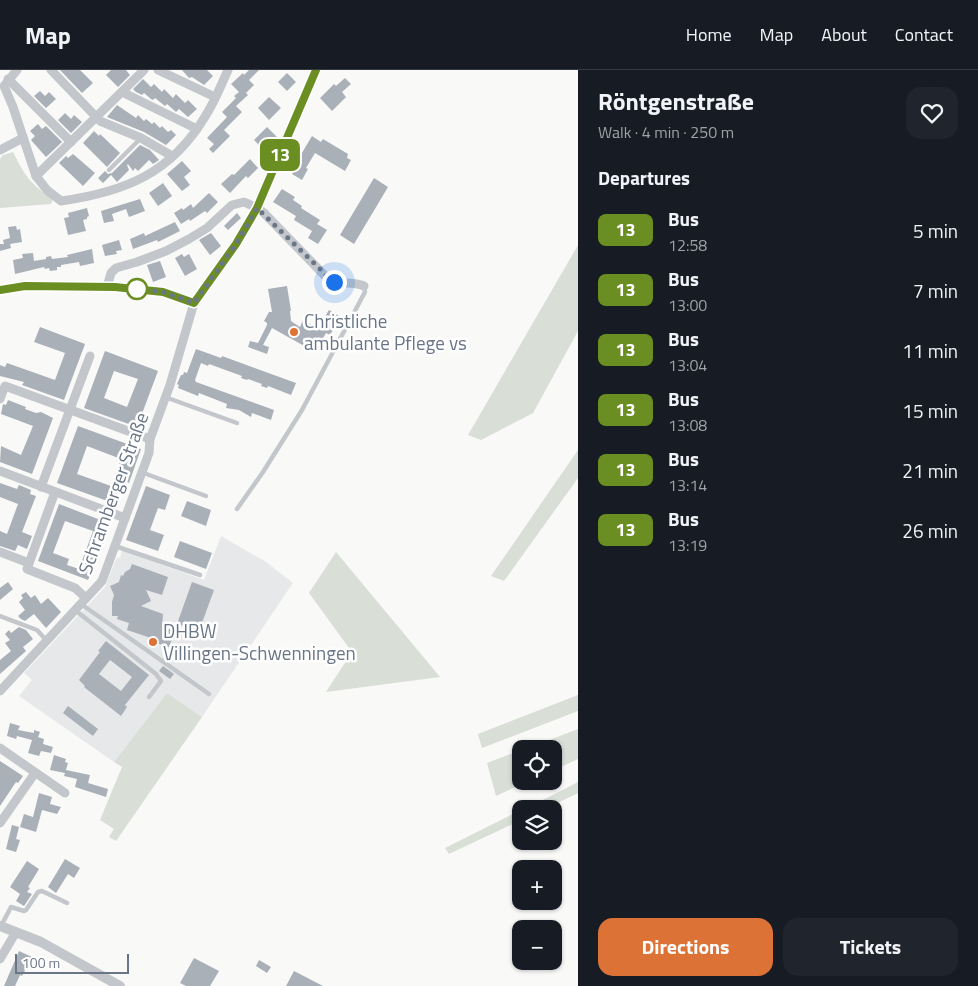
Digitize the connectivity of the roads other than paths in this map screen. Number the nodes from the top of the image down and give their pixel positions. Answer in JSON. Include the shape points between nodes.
{"nodes":[{"id":1,"x":17,"y":70,"type":"edge"},
{"id":2,"x":51,"y":70,"type":"edge"},
{"id":3,"x":144,"y":70,"type":"edge"},
{"id":4,"x":158,"y":70,"type":"edge"},
{"id":5,"x":228,"y":70,"type":"edge"},
{"id":6,"x":316,"y":70,"type":"edge"},
{"id":7,"x":4,"y":84,"type":"edge"},
{"id":8,"x":122,"y":92,"type":"junction"},
{"id":9,"x":215,"y":97,"type":"junction"},
{"id":10,"x":96,"y":117,"type":"junction"},
{"id":11,"x":197,"y":129,"type":"junction"},
{"id":12,"x":23,"y":138,"type":"junction"},
{"id":13,"x":141,"y":138,"type":"junction"},
{"id":14,"x":71,"y":142,"type":"junction"},
{"id":15,"x":0,"y":150,"type":"edge"},
{"id":16,"x":172,"y":156,"type":"junction"},
{"id":17,"x":109,"y":170,"type":"dead end"},
{"id":18,"x":36,"y":176,"type":"junction"},
{"id":19,"x":257,"y":208,"type":"junction"},
{"id":20,"x":364,"y":286,"type":"joint"},
{"id":21,"x":107,"y":287,"type":"junction"},
{"id":22,"x":0,"y":290,"type":"edge"},
{"id":23,"x":194,"y":303,"type":"junction"},
{"id":24,"x":90,"y":356,"type":"dead end"},
{"id":25,"x":165,"y":397,"type":"junction"},
{"id":26,"x":0,"y":399,"type":"edge"},
{"id":27,"x":70,"y":410,"type":"junction"},
{"id":28,"x":237,"y":423,"type":"dead end"},
{"id":29,"x":150,"y":439,"type":"junction"},
{"id":30,"x":0,"y":471,"type":"edge"},
{"id":31,"x":142,"y":472,"type":"junction"},
{"id":32,"x":41,"y":486,"type":"junction"},
{"id":33,"x":55,"y":492,"type":"junction"},
{"id":34,"x":206,"y":496,"type":"dead end"},
{"id":35,"x":237,"y":509,"type":"dead end"},
{"id":36,"x":125,"y":518,"type":"junction"},
{"id":37,"x":115,"y":546,"type":"junction"},
{"id":38,"x":0,"y":552,"type":"edge"},
{"id":39,"x":29,"y":562,"type":"junction"},
{"id":40,"x":200,"y":575,"type":"dead end"},
{"id":41,"x":81,"y":604,"type":"junction"},
{"id":42,"x":0,"y":616,"type":"edge"},
{"id":43,"x":47,"y":641,"type":"junction"},
{"id":44,"x":0,"y":691,"type":"edge"},
{"id":45,"x":209,"y":694,"type":"dead end"},
{"id":46,"x":149,"y":697,"type":"dead end"},
{"id":47,"x":0,"y":748,"type":"edge"},
{"id":48,"x":35,"y":773,"type":"junction"},
{"id":49,"x":65,"y":793,"type":"dead end"},
{"id":50,"x":0,"y":823,"type":"edge"},
{"id":51,"x":67,"y":903,"type":"dead end"},
{"id":52,"x":1,"y":926,"type":"edge"},
{"id":53,"x":16,"y":932,"type":"junction"},
{"id":54,"x":0,"y":959,"type":"edge"},
{"id":55,"x":120,"y":986,"type":"edge"}],
"edges":[{"from":1,"to":7,"type":"street"},
{"from":2,"to":10,"type":"street"},
{"from":3,"to":8,"type":"street"},
{"from":4,"to":9,"type":"street"},
{"from":5,"to":9,"type":"street"},
{"from":6,"to":19,"type":"street","name":"Schramberger Straße"},
{"from":7,"to":12,"type":"street"},
{"from":7,"to":14,"type":"street"},
{"from":8,"to":10,"type":"street"},
{"from":8,"to":11,"type":"street"},
{"from":9,"to":11,"type":"street"},
{"from":10,"to":13,"type":"street"},
{"from":10,"to":14,"type":"street"},
{"from":11,"to":16,"type":"street"},
{"from":12,"to":15,"type":"street"},
{"from":12,"to":18,"type":"street"},
{"from":13,"to":16,"type":"street"},
{"from":13,"to":17,"type":"lane"},
{"from":14,"to":18,"type":"street"},
{"from":16,"to":18,"type":"street","via":[[133,183],[88,197],[61,201]]},
{"from":19,"to":20,"type":"street","via":[[330,281],[356,282]]},
{"from":19,"to":21,"type":"street","via":[[244,202],[232,205],[207,228],[189,239],[166,251],[116,268]]},
{"from":19,"to":23,"type":"street","name":"Schramberger Straße"},
{"from":20,"to":35,"type":"lane","via":[[365,292],[302,410]]},
{"from":21,"to":22,"type":"street","via":[[25,286]]},
{"from":21,"to":23,"type":"street","via":[[163,292]]},
{"from":23,"to":25,"type":"street","name":"Schramberger Straße"},
{"from":24,"to":27,"type":"street"},
{"from":25,"to":28,"type":"lane"},
{"from":25,"to":29,"type":"street","name":"Schramberger Straße"},
{"from":26,"to":27,"type":"street","via":[[5,386]]},
{"from":27,"to":29,"type":"street"},
{"from":27,"to":32,"type":"street"},
{"from":29,"to":31,"type":"street","name":"Schramberger Straße"},
{"from":30,"to":32,"type":"street"},
{"from":31,"to":34,"type":"lane"},
{"from":31,"to":36,"type":"street","name":"Schramberger Straße"},
{"from":32,"to":33,"type":"street"},
{"from":33,"to":36,"type":"street"},
{"from":33,"to":39,"type":"street"},
{"from":36,"to":37,"type":"street","name":"Schramberger Straße"},
{"from":37,"to":40,"type":"lane"},
{"from":37,"to":41,"type":"street","name":"Schramberger Straße","via":[[102,581]]},
{"from":38,"to":39,"type":"street"},
{"from":39,"to":41,"type":"street","via":[[27,569],[76,588]]},
{"from":41,"to":43,"type":"street","name":"Schramberger Straße"},
{"from":41,"to":45,"type":"lane"},
{"from":41,"to":46,"type":"lane","via":[[156,674],[161,681]]},
{"from":42,"to":43,"type":"lane","via":[[37,630]]},
{"from":43,"to":44,"type":"street","name":"Schramberger Straße"},
{"from":47,"to":48,"type":"street"},
{"from":48,"to":49,"type":"street"},
{"from":48,"to":50,"type":"street"},
{"from":51,"to":52,"type":"lane","via":[[38,892],[26,910],[11,906]]},
{"from":52,"to":53,"type":"street"},
{"from":53,"to":54,"type":"street"},
{"from":53,"to":55,"type":"street","via":[[41,942]]}]}
